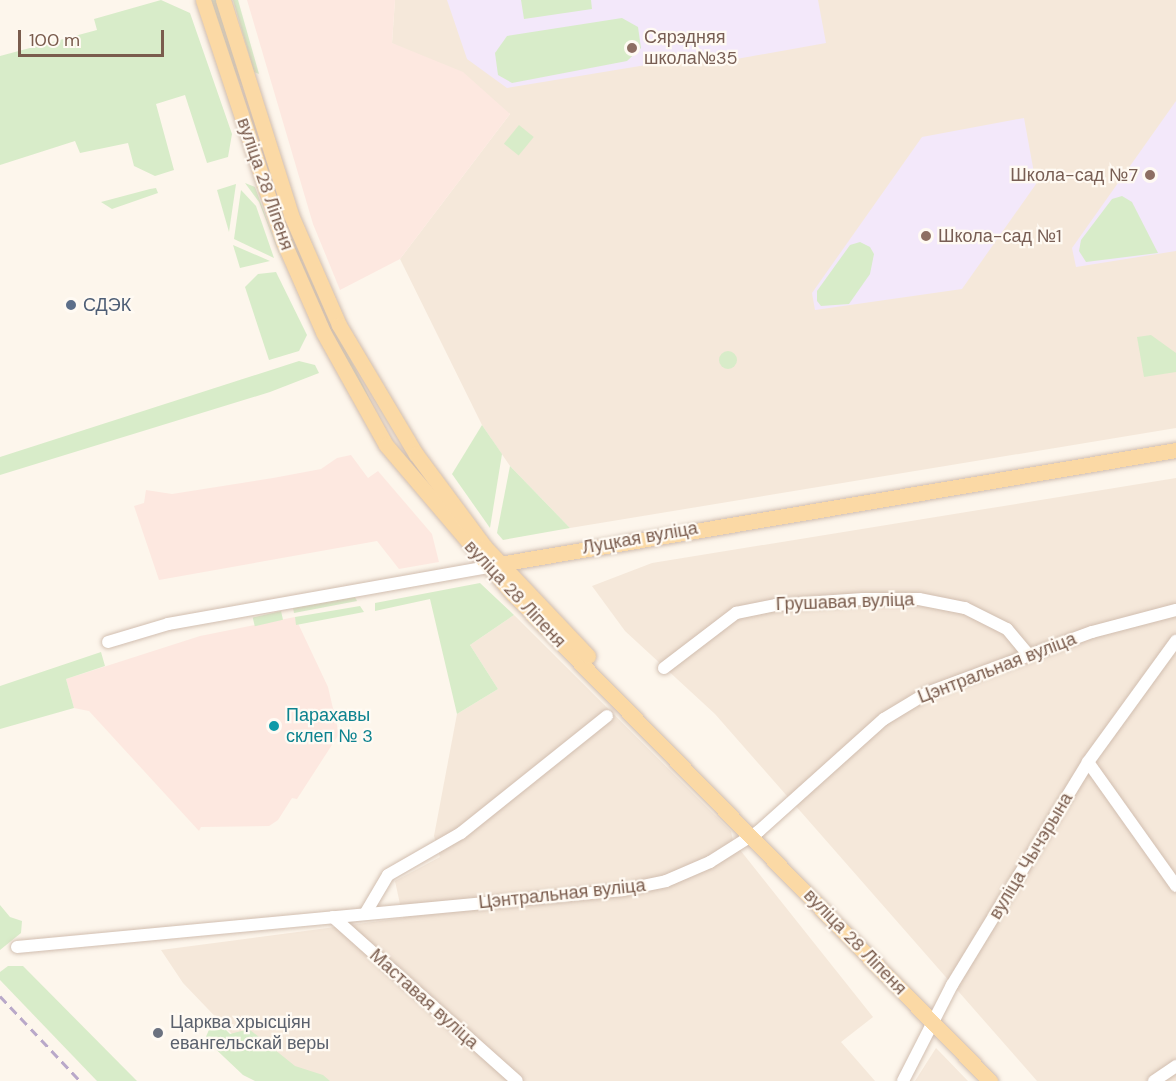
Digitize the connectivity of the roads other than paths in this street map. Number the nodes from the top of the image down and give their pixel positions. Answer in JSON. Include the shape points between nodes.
{"nodes":[{"id":1,"x":203,"y":0,"type":"edge"},
{"id":2,"x":224,"y":0,"type":"edge"},
{"id":3,"x":389,"y":411,"type":"junction"},
{"id":4,"x":371,"y":421,"type":"junction"},
{"id":5,"x":1176,"y":450,"type":"edge"},
{"id":6,"x":494,"y":565,"type":"junction"},
{"id":7,"x":1176,"y":610,"type":"edge"},
{"id":8,"x":1176,"y":641,"type":"edge"},
{"id":9,"x":108,"y":642,"type":"dead end"},
{"id":10,"x":1028,"y":654,"type":"junction"},
{"id":11,"x":664,"y":668,"type":"dead end"},
{"id":12,"x":607,"y":717,"type":"dead end"},
{"id":13,"x":1088,"y":762,"type":"junction"},
{"id":14,"x":755,"y":833,"type":"junction"},
{"id":15,"x":1176,"y":886,"type":"edge"},
{"id":16,"x":365,"y":914,"type":"junction"},
{"id":17,"x":333,"y":916,"type":"junction"},
{"id":18,"x":16,"y":947,"type":"dead end"},
{"id":19,"x":935,"y":1018,"type":"junction"},
{"id":20,"x":1176,"y":1066,"type":"edge"},
{"id":21,"x":517,"y":1081,"type":"edge"},
{"id":22,"x":903,"y":1081,"type":"edge"},
{"id":23,"x":990,"y":1081,"type":"edge"},
{"id":24,"x":1003,"y":1081,"type":"edge"},
{"id":25,"x":1154,"y":1081,"type":"edge"}],
"edges":[{"from":1,"to":4,"type":"main road","name":"вуліца 28 Ліпеня","via":[[284,243],[323,332]]},
{"from":2,"to":3,"type":"main road","name":"вуліца 28 Ліпеня","via":[[295,226],[339,326]]},
{"from":3,"to":4,"type":"main road"},
{"from":3,"to":6,"type":"main road","name":"вуліца 28 Ліпеня"},
{"from":4,"to":6,"type":"main road","name":"вуліца 28 Ліпеня","via":[[424,494]]},
{"from":5,"to":6,"type":"main road","name":"Луцкая вуліца"},
{"from":6,"to":9,"type":"street","name":"Луцкая вуліца","via":[[168,624]]},
{"from":6,"to":14,"type":"main road","name":"вуліца 28 Ліпеня"},
{"from":7,"to":10,"type":"street","name":"Цэнтральная вуліца"},
{"from":8,"to":13,"type":"street","name":"вуліца Чычэрына"},
{"from":10,"to":11,"type":"street","name":"Грушавая вуліца","via":[[1007,629],[964,608],[919,598],[863,599],[776,605],[736,613]]},
{"from":10,"to":14,"type":"street","name":"Цэнтральная вуліца","via":[[905,705]]},
{"from":12,"to":16,"type":"street","via":[[461,833],[388,875]]},
{"from":13,"to":15,"type":"street"},
{"from":13,"to":19,"type":"street","name":"вуліца Чычэрына"},
{"from":14,"to":16,"type":"street","name":"Цэнтральная вуліца","via":[[695,869],[652,885]]},
{"from":14,"to":19,"type":"main road","name":"вуліца 28 Ліпеня"},
{"from":16,"to":17,"type":"street","name":"Цэнтральная вуліца"},
{"from":17,"to":18,"type":"street","name":"Цэнтральная вуліца"},
{"from":17,"to":21,"type":"street","name":"Маставая вуліца"},
{"from":19,"to":22,"type":"street","name":"вуліца Чычэрына"},
{"from":19,"to":23,"type":"main road","name":"вуліца 28 Ліпеня"},
{"from":19,"to":24,"type":"main road","name":"вуліца 28 Ліпеня"},
{"from":20,"to":25,"type":"street"}]}
